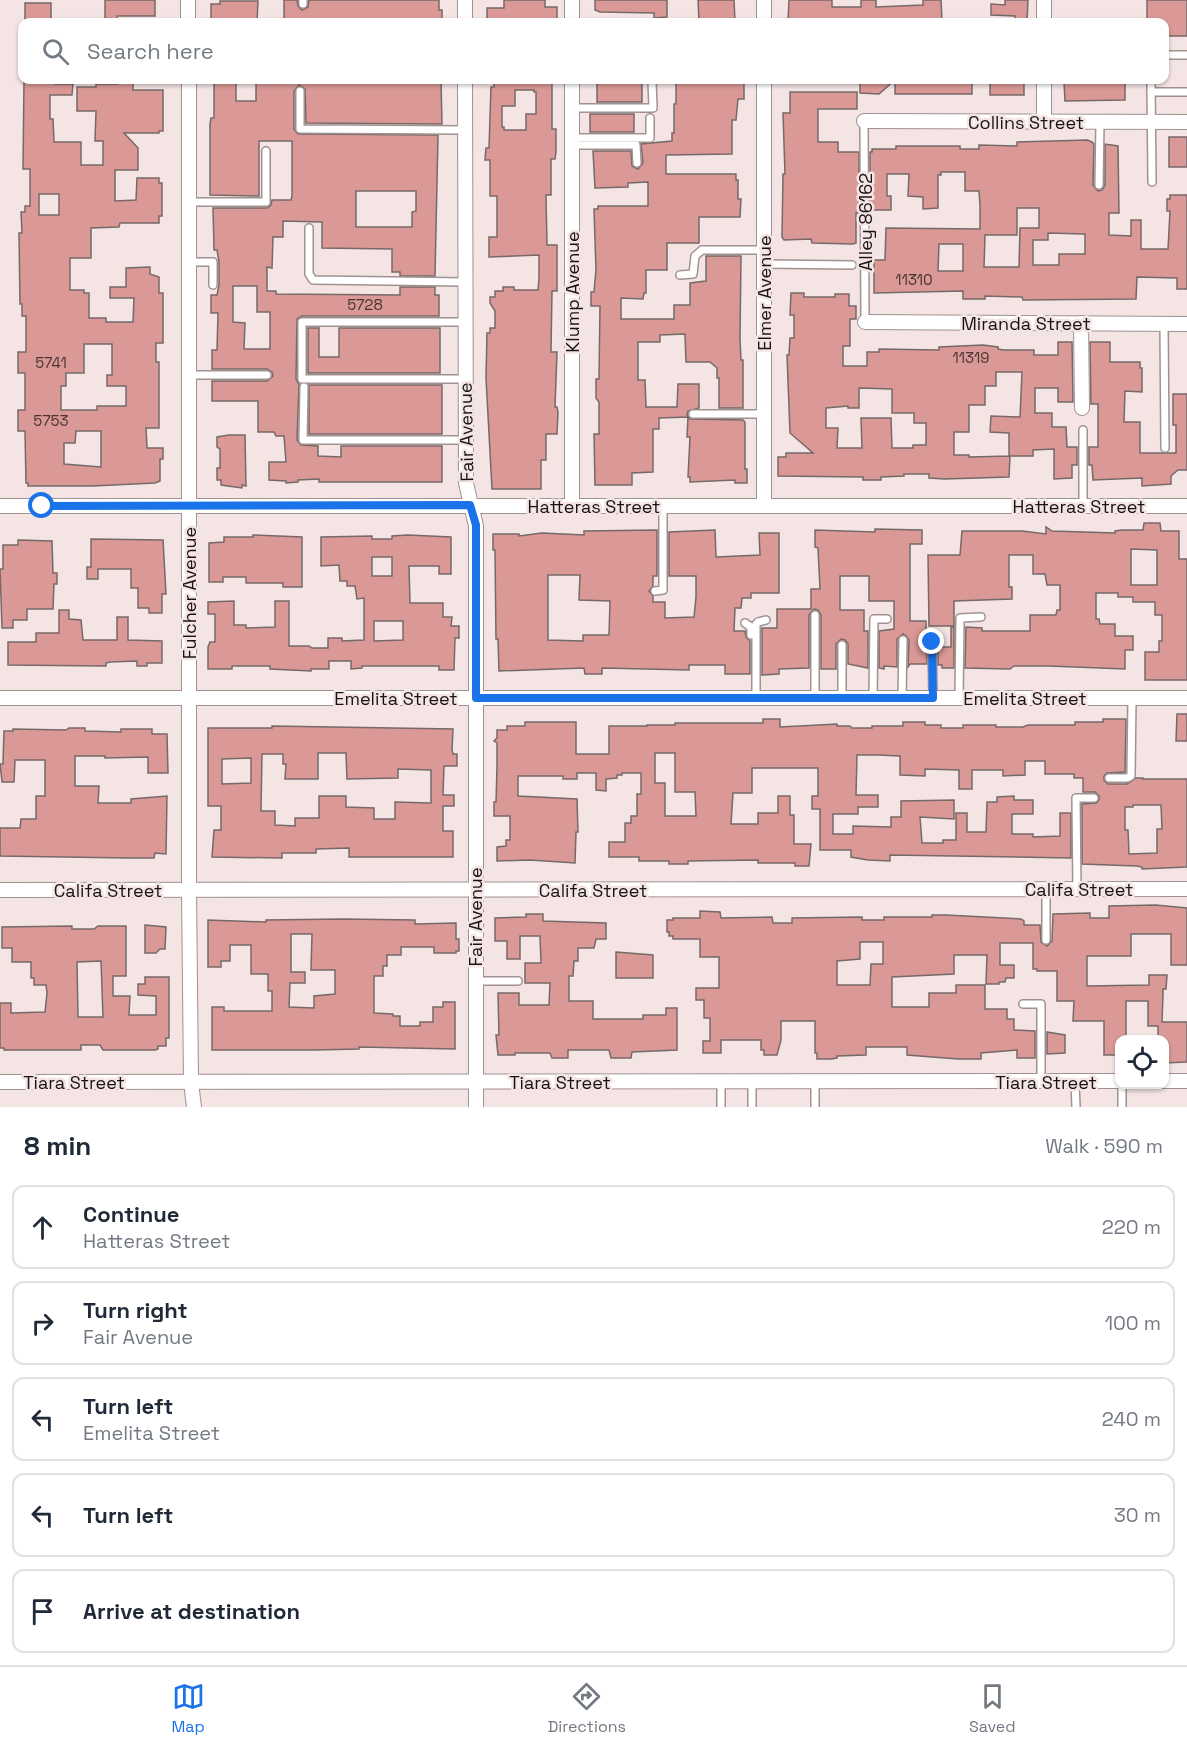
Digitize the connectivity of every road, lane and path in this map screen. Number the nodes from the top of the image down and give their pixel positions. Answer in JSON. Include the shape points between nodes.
{"nodes":[{"id":1,"x":188,"y":0,"type":"edge"},
{"id":2,"x":465,"y":0,"type":"edge"},
{"id":3,"x":572,"y":0,"type":"edge"},
{"id":4,"x":764,"y":0,"type":"edge"},
{"id":5,"x":1044,"y":0,"type":"edge"},
{"id":6,"x":189,"y":18,"type":"edge"},
{"id":7,"x":465,"y":18,"type":"edge"},
{"id":8,"x":572,"y":18,"type":"edge"},
{"id":9,"x":764,"y":18,"type":"edge"},
{"id":10,"x":1044,"y":18,"type":"edge"},
{"id":11,"x":1169,"y":55,"type":"edge"},
{"id":12,"x":1187,"y":55,"type":"edge"},
{"id":13,"x":189,"y":84,"type":"edge"},
{"id":14,"x":465,"y":84,"type":"edge"},
{"id":15,"x":572,"y":84,"type":"edge"},
{"id":16,"x":652,"y":84,"type":"edge"},
{"id":17,"x":764,"y":84,"type":"edge"},
{"id":18,"x":1044,"y":84,"type":"edge"},
{"id":19,"x":1151,"y":84,"type":"edge"},
{"id":20,"x":300,"y":91,"type":"dead end"},
{"id":21,"x":1151,"y":92,"type":"junction"},
{"id":22,"x":1187,"y":92,"type":"edge"},
{"id":23,"x":572,"y":108,"type":"junction"},
{"id":24,"x":650,"y":118,"type":"dead end"},
{"id":25,"x":864,"y":121,"type":"joint"},
{"id":26,"x":1044,"y":122,"type":"junction"},
{"id":27,"x":1100,"y":122,"type":"junction"},
{"id":28,"x":1151,"y":122,"type":"junction"},
{"id":29,"x":1187,"y":122,"type":"edge"},
{"id":30,"x":465,"y":130,"type":"junction"},
{"id":31,"x":572,"y":141,"type":"junction"},
{"id":32,"x":266,"y":151,"type":"dead end"},
{"id":33,"x":637,"y":163,"type":"dead end"},
{"id":34,"x":1152,"y":182,"type":"dead end"},
{"id":35,"x":1099,"y":185,"type":"dead end"},
{"id":36,"x":189,"y":202,"type":"junction"},
{"id":37,"x":309,"y":228,"type":"dead end"},
{"id":38,"x":764,"y":257,"type":"junction"},
{"id":39,"x":189,"y":262,"type":"junction"},
{"id":40,"x":852,"y":265,"type":"dead end"},
{"id":41,"x":680,"y":274,"type":"dead end"},
{"id":42,"x":466,"y":282,"type":"junction"},
{"id":43,"x":213,"y":285,"type":"dead end"},
{"id":44,"x":466,"y":321,"type":"junction"},
{"id":45,"x":865,"y":322,"type":"joint"},
{"id":46,"x":1081,"y":323,"type":"junction"},
{"id":47,"x":1164,"y":324,"type":"junction"},
{"id":48,"x":1187,"y":324,"type":"edge"},
{"id":49,"x":189,"y":375,"type":"junction"},
{"id":50,"x":267,"y":375,"type":"dead end"},
{"id":51,"x":466,"y":379,"type":"junction"},
{"id":52,"x":304,"y":387,"type":"dead end"},
{"id":53,"x":1082,"y":408,"type":"dead end"},
{"id":54,"x":693,"y":414,"type":"dead end"},
{"id":55,"x":764,"y":414,"type":"junction"},
{"id":56,"x":1083,"y":430,"type":"dead end"},
{"id":57,"x":466,"y":440,"type":"junction"},
{"id":58,"x":1165,"y":448,"type":"dead end"},
{"id":59,"x":470,"y":505,"type":"junction"},
{"id":60,"x":572,"y":505,"type":"junction"},
{"id":61,"x":0,"y":506,"type":"edge"},
{"id":62,"x":189,"y":506,"type":"junction"},
{"id":63,"x":663,"y":506,"type":"junction"},
{"id":64,"x":1187,"y":506,"type":"edge"},
{"id":65,"x":764,"y":507,"type":"junction"},
{"id":66,"x":1083,"y":507,"type":"junction"},
{"id":67,"x":655,"y":591,"type":"dead end"},
{"id":68,"x":815,"y":615,"type":"dead end"},
{"id":69,"x":981,"y":617,"type":"dead end"},
{"id":70,"x":887,"y":619,"type":"dead end"},
{"id":71,"x":766,"y":620,"type":"dead end"},
{"id":72,"x":745,"y":623,"type":"dead end"},
{"id":73,"x":903,"y":640,"type":"dead end"},
{"id":74,"x":932,"y":642,"type":"dead end"},
{"id":75,"x":842,"y":645,"type":"dead end"},
{"id":76,"x":0,"y":698,"type":"edge"},
{"id":77,"x":189,"y":698,"type":"junction"},
{"id":78,"x":476,"y":698,"type":"junction"},
{"id":79,"x":754,"y":698,"type":"junction"},
{"id":80,"x":815,"y":698,"type":"junction"},
{"id":81,"x":842,"y":698,"type":"junction"},
{"id":82,"x":873,"y":698,"type":"junction"},
{"id":83,"x":902,"y":698,"type":"junction"},
{"id":84,"x":933,"y":698,"type":"junction"},
{"id":85,"x":959,"y":698,"type":"junction"},
{"id":86,"x":1132,"y":698,"type":"junction"},
{"id":87,"x":1187,"y":698,"type":"edge"},
{"id":88,"x":1109,"y":778,"type":"dead end"},
{"id":89,"x":1094,"y":798,"type":"dead end"},
{"id":90,"x":1187,"y":889,"type":"edge"},
{"id":91,"x":0,"y":890,"type":"edge"},
{"id":92,"x":189,"y":890,"type":"junction"},
{"id":93,"x":475,"y":890,"type":"junction"},
{"id":94,"x":1046,"y":890,"type":"junction"},
{"id":95,"x":1077,"y":890,"type":"junction"},
{"id":96,"x":1046,"y":940,"type":"dead end"},
{"id":97,"x":475,"y":981,"type":"junction"},
{"id":98,"x":518,"y":981,"type":"dead end"},
{"id":99,"x":1023,"y":1004,"type":"dead end"},
{"id":100,"x":721,"y":1081,"type":"junction"},
{"id":101,"x":752,"y":1081,"type":"junction"},
{"id":102,"x":1169,"y":1081,"type":"edge"},
{"id":103,"x":1187,"y":1081,"type":"edge"},
{"id":104,"x":0,"y":1082,"type":"edge"},
{"id":105,"x":191,"y":1082,"type":"junction"},
{"id":106,"x":476,"y":1082,"type":"junction"},
{"id":107,"x":815,"y":1082,"type":"junction"},
{"id":108,"x":1041,"y":1082,"type":"junction"},
{"id":109,"x":1076,"y":1082,"type":"junction"},
{"id":110,"x":1115,"y":1083,"type":"edge"},
{"id":111,"x":1121,"y":1089,"type":"edge"},
{"id":112,"x":194,"y":1107,"type":"edge"},
{"id":113,"x":476,"y":1107,"type":"edge"},
{"id":114,"x":721,"y":1107,"type":"edge"},
{"id":115,"x":752,"y":1107,"type":"edge"},
{"id":116,"x":815,"y":1107,"type":"edge"},
{"id":117,"x":1076,"y":1107,"type":"edge"},
{"id":118,"x":1122,"y":1107,"type":"edge"}],
"edges":[{"from":1,"to":6,"type":"street"},
{"from":2,"to":7,"type":"street"},
{"from":3,"to":8,"type":"street"},
{"from":4,"to":9,"type":"street"},
{"from":5,"to":10,"type":"street"},
{"from":11,"to":12,"type":"lane"},
{"from":13,"to":36,"type":"street","name":"Fulcher Avenue"},
{"from":14,"to":30,"type":"street","name":"Fair Avenue"},
{"from":15,"to":23,"type":"street","name":"Klump Avenue"},
{"from":16,"to":23,"type":"lane","via":[[653,108]]},
{"from":17,"to":38,"type":"street","name":"Elmer Avenue"},
{"from":18,"to":26,"type":"street"},
{"from":19,"to":21,"type":"lane"},
{"from":20,"to":30,"type":"lane","via":[[300,129]]},
{"from":21,"to":22,"type":"lane"},
{"from":21,"to":28,"type":"lane"},
{"from":23,"to":31,"type":"street","name":"Klump Avenue"},
{"from":24,"to":31,"type":"lane","via":[[650,138]]},
{"from":25,"to":26,"type":"street","name":"Collins Street"},
{"from":25,"to":45,"type":"lane","name":"Alley 86162"},
{"from":26,"to":27,"type":"street","name":"Collins Street"},
{"from":27,"to":28,"type":"street","name":"Collins Street"},
{"from":27,"to":35,"type":"lane"},
{"from":28,"to":29,"type":"street","name":"Collins Street"},
{"from":28,"to":34,"type":"lane"},
{"from":30,"to":42,"type":"street","name":"Fair Avenue"},
{"from":31,"to":33,"type":"lane","via":[[636,145]]},
{"from":31,"to":60,"type":"street","name":"Klump Avenue"},
{"from":32,"to":36,"type":"lane","via":[[266,202]]},
{"from":36,"to":39,"type":"street","name":"Fulcher Avenue"},
{"from":37,"to":42,"type":"lane","via":[[309,274],[313,280]]},
{"from":38,"to":40,"type":"lane"},
{"from":38,"to":41,"type":"lane","via":[[702,250],[695,256],[693,274]]},
{"from":38,"to":55,"type":"street","name":"Elmer Avenue"},
{"from":39,"to":43,"type":"lane","via":[[213,262]]},
{"from":39,"to":49,"type":"street","name":"Fulcher Avenue"},
{"from":42,"to":44,"type":"street","name":"Fair Avenue"},
{"from":44,"to":51,"type":"street","name":"Fair Avenue"},
{"from":44,"to":51,"type":"lane","via":[[302,322],[302,379]]},
{"from":45,"to":46,"type":"street","name":"Miranda Street"},
{"from":46,"to":47,"type":"street","name":"Miranda Street"},
{"from":46,"to":53,"type":"street"},
{"from":47,"to":48,"type":"street","name":"Miranda Street"},
{"from":47,"to":58,"type":"lane"},
{"from":49,"to":50,"type":"lane"},
{"from":49,"to":62,"type":"street","name":"Fulcher Avenue"},
{"from":51,"to":57,"type":"street","name":"Fair Avenue"},
{"from":52,"to":57,"type":"lane","via":[[303,440]]},
{"from":54,"to":55,"type":"lane"},
{"from":55,"to":65,"type":"street","name":"Elmer Avenue"},
{"from":56,"to":66,"type":"lane"},
{"from":57,"to":59,"type":"street","name":"Fair Avenue"},
{"from":59,"to":60,"type":"street","name":"Hatteras Street"},
{"from":59,"to":62,"type":"street","name":"Hatteras Street"},
{"from":59,"to":78,"type":"street","name":"Fair Avenue","via":[[476,525]]},
{"from":60,"to":63,"type":"street","name":"Hatteras Street"},
{"from":61,"to":62,"type":"street","name":"Hatteras Street"},
{"from":62,"to":77,"type":"street","name":"Fulcher Avenue"},
{"from":63,"to":65,"type":"street","name":"Hatteras Street"},
{"from":63,"to":67,"type":"lane","via":[[663,590]]},
{"from":64,"to":66,"type":"street","name":"Hatteras Street"},
{"from":65,"to":66,"type":"street","name":"Hatteras Street"},
{"from":68,"to":80,"type":"lane"},
{"from":69,"to":85,"type":"lane","via":[[960,618]]},
{"from":70,"to":82,"type":"lane","via":[[874,619]]},
{"from":71,"to":79,"type":"lane","via":[[756,624]]},
{"from":72,"to":79,"type":"lane","via":[[752,627]]},
{"from":73,"to":83,"type":"lane"},
{"from":74,"to":84,"type":"lane"},
{"from":75,"to":81,"type":"lane"},
{"from":76,"to":77,"type":"street","name":"Emelita Street"},
{"from":77,"to":78,"type":"street","name":"Emelita Street"},
{"from":77,"to":92,"type":"street","name":"Fulcher Avenue"},
{"from":78,"to":79,"type":"street","name":"Emelita Street"},
{"from":78,"to":93,"type":"street","name":"Fair Avenue"},
{"from":79,"to":80,"type":"street","name":"Emelita Street"},
{"from":80,"to":81,"type":"street","name":"Emelita Street"},
{"from":81,"to":82,"type":"street","name":"Emelita Street"},
{"from":82,"to":83,"type":"street","name":"Emelita Street"},
{"from":83,"to":84,"type":"street","name":"Emelita Street"},
{"from":84,"to":85,"type":"street","name":"Emelita Street"},
{"from":85,"to":86,"type":"street","name":"Emelita Street"},
{"from":86,"to":87,"type":"street","name":"Emelita Street"},
{"from":86,"to":88,"type":"lane","via":[[1131,776]]},
{"from":89,"to":95,"type":"lane","via":[[1076,798]]},
{"from":90,"to":95,"type":"street","name":"Califa Street"},
{"from":91,"to":92,"type":"street","name":"Califa Street"},
{"from":92,"to":93,"type":"street","name":"Califa Street"},
{"from":92,"to":105,"type":"street","name":"Fulcher Avenue"},
{"from":93,"to":94,"type":"street","name":"Califa Street"},
{"from":93,"to":97,"type":"street","name":"Fair Avenue"},
{"from":94,"to":95,"type":"street","name":"Califa Street"},
{"from":94,"to":96,"type":"lane"},
{"from":97,"to":98,"type":"lane"},
{"from":97,"to":106,"type":"street","name":"Fair Avenue"},
{"from":99,"to":108,"type":"lane","via":[[1041,1004]]},
{"from":100,"to":101,"type":"street","name":"Tiara Street"},
{"from":100,"to":106,"type":"street","name":"Tiara Street"},
{"from":100,"to":114,"type":"lane"},
{"from":101,"to":107,"type":"street","name":"Tiara Street"},
{"from":101,"to":115,"type":"lane"},
{"from":102,"to":103,"type":"street"},
{"from":104,"to":105,"type":"street","name":"Tiara Street"},
{"from":105,"to":106,"type":"street","name":"Tiara Street"},
{"from":105,"to":112,"type":"street","name":"Fulcher Avenue"},
{"from":106,"to":113,"type":"street","name":"Fair Avenue"},
{"from":107,"to":108,"type":"street","name":"Tiara Street"},
{"from":107,"to":116,"type":"lane"},
{"from":108,"to":109,"type":"street","name":"Tiara Street"},
{"from":109,"to":110,"type":"street","name":"Tiara Street"},
{"from":109,"to":117,"type":"lane"},
{"from":111,"to":118,"type":"lane"}]}
